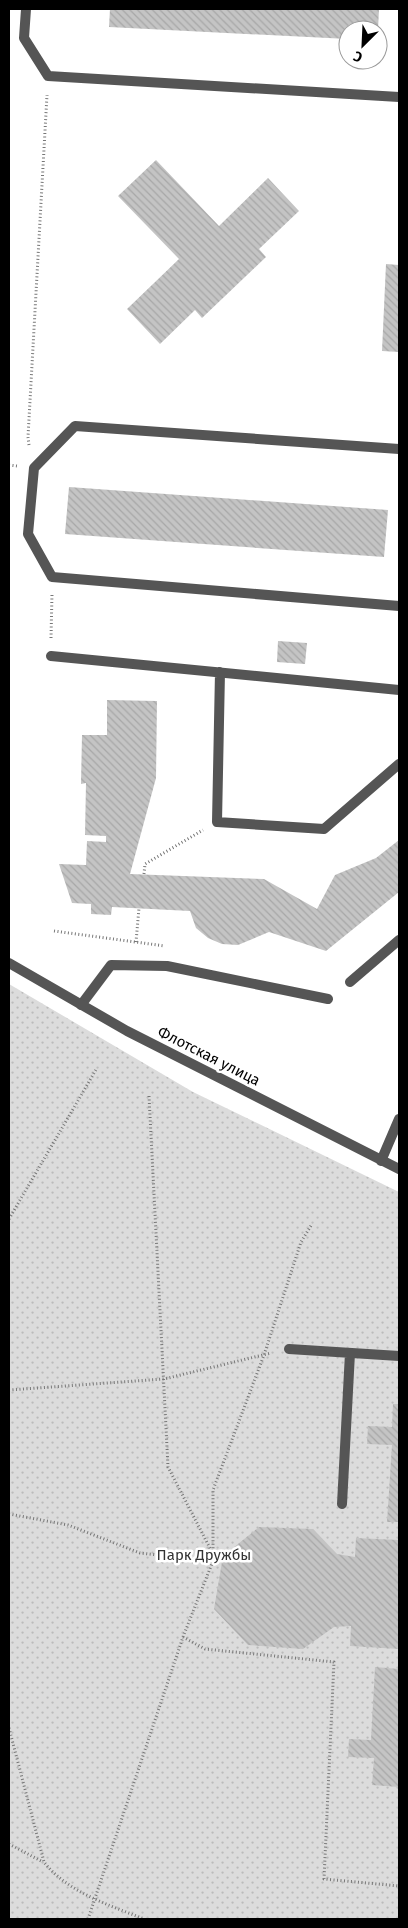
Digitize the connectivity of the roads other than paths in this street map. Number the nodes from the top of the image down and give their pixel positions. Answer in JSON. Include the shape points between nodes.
{"nodes":[{"id":1,"x":26,"y":9,"type":"edge"},
{"id":2,"x":399,"y":97,"type":"edge"},
{"id":3,"x":399,"y":449,"type":"edge"},
{"id":4,"x":399,"y":606,"type":"edge"},
{"id":5,"x":51,"y":656,"type":"road end"},
{"id":6,"x":220,"y":672,"type":"junction"},
{"id":7,"x":399,"y":690,"type":"edge"},
{"id":8,"x":399,"y":764,"type":"edge"},
{"id":9,"x":399,"y":940,"type":"edge"},
{"id":10,"x":9,"y":963,"type":"edge"},
{"id":11,"x":350,"y":982,"type":"dead end"},
{"id":12,"x":328,"y":999,"type":"dead end"},
{"id":13,"x":81,"y":1005,"type":"junction"},
{"id":14,"x":399,"y":1119,"type":"edge"},
{"id":15,"x":382,"y":1161,"type":"junction"},
{"id":16,"x":399,"y":1169,"type":"edge"},
{"id":17,"x":289,"y":1349,"type":"road end"},
{"id":18,"x":350,"y":1353,"type":"junction"},
{"id":19,"x":399,"y":1356,"type":"edge"},
{"id":20,"x":342,"y":1504,"type":"dead end"}],
"edges":[{"from":1,"to":2,"type":"street","via":[[24,38],[48,76]]},
{"from":3,"to":4,"type":"street","via":[[75,426],[34,468],[28,534],[52,576]]},
{"from":5,"to":6,"type":"street"},
{"from":6,"to":7,"type":"street"},
{"from":6,"to":8,"type":"street","via":[[217,822],[324,829]]},
{"from":9,"to":11,"type":"street"},
{"from":10,"to":13,"type":"street","name":"Флотская улица"},
{"from":12,"to":13,"type":"street","via":[[167,966],[112,965]]},
{"from":13,"to":15,"type":"street","name":"Флотская улица"},
{"from":14,"to":15,"type":"street"},
{"from":15,"to":16,"type":"street","name":"Флотская улица"},
{"from":17,"to":18,"type":"street"},
{"from":18,"to":19,"type":"street"},
{"from":18,"to":20,"type":"street"}]}
